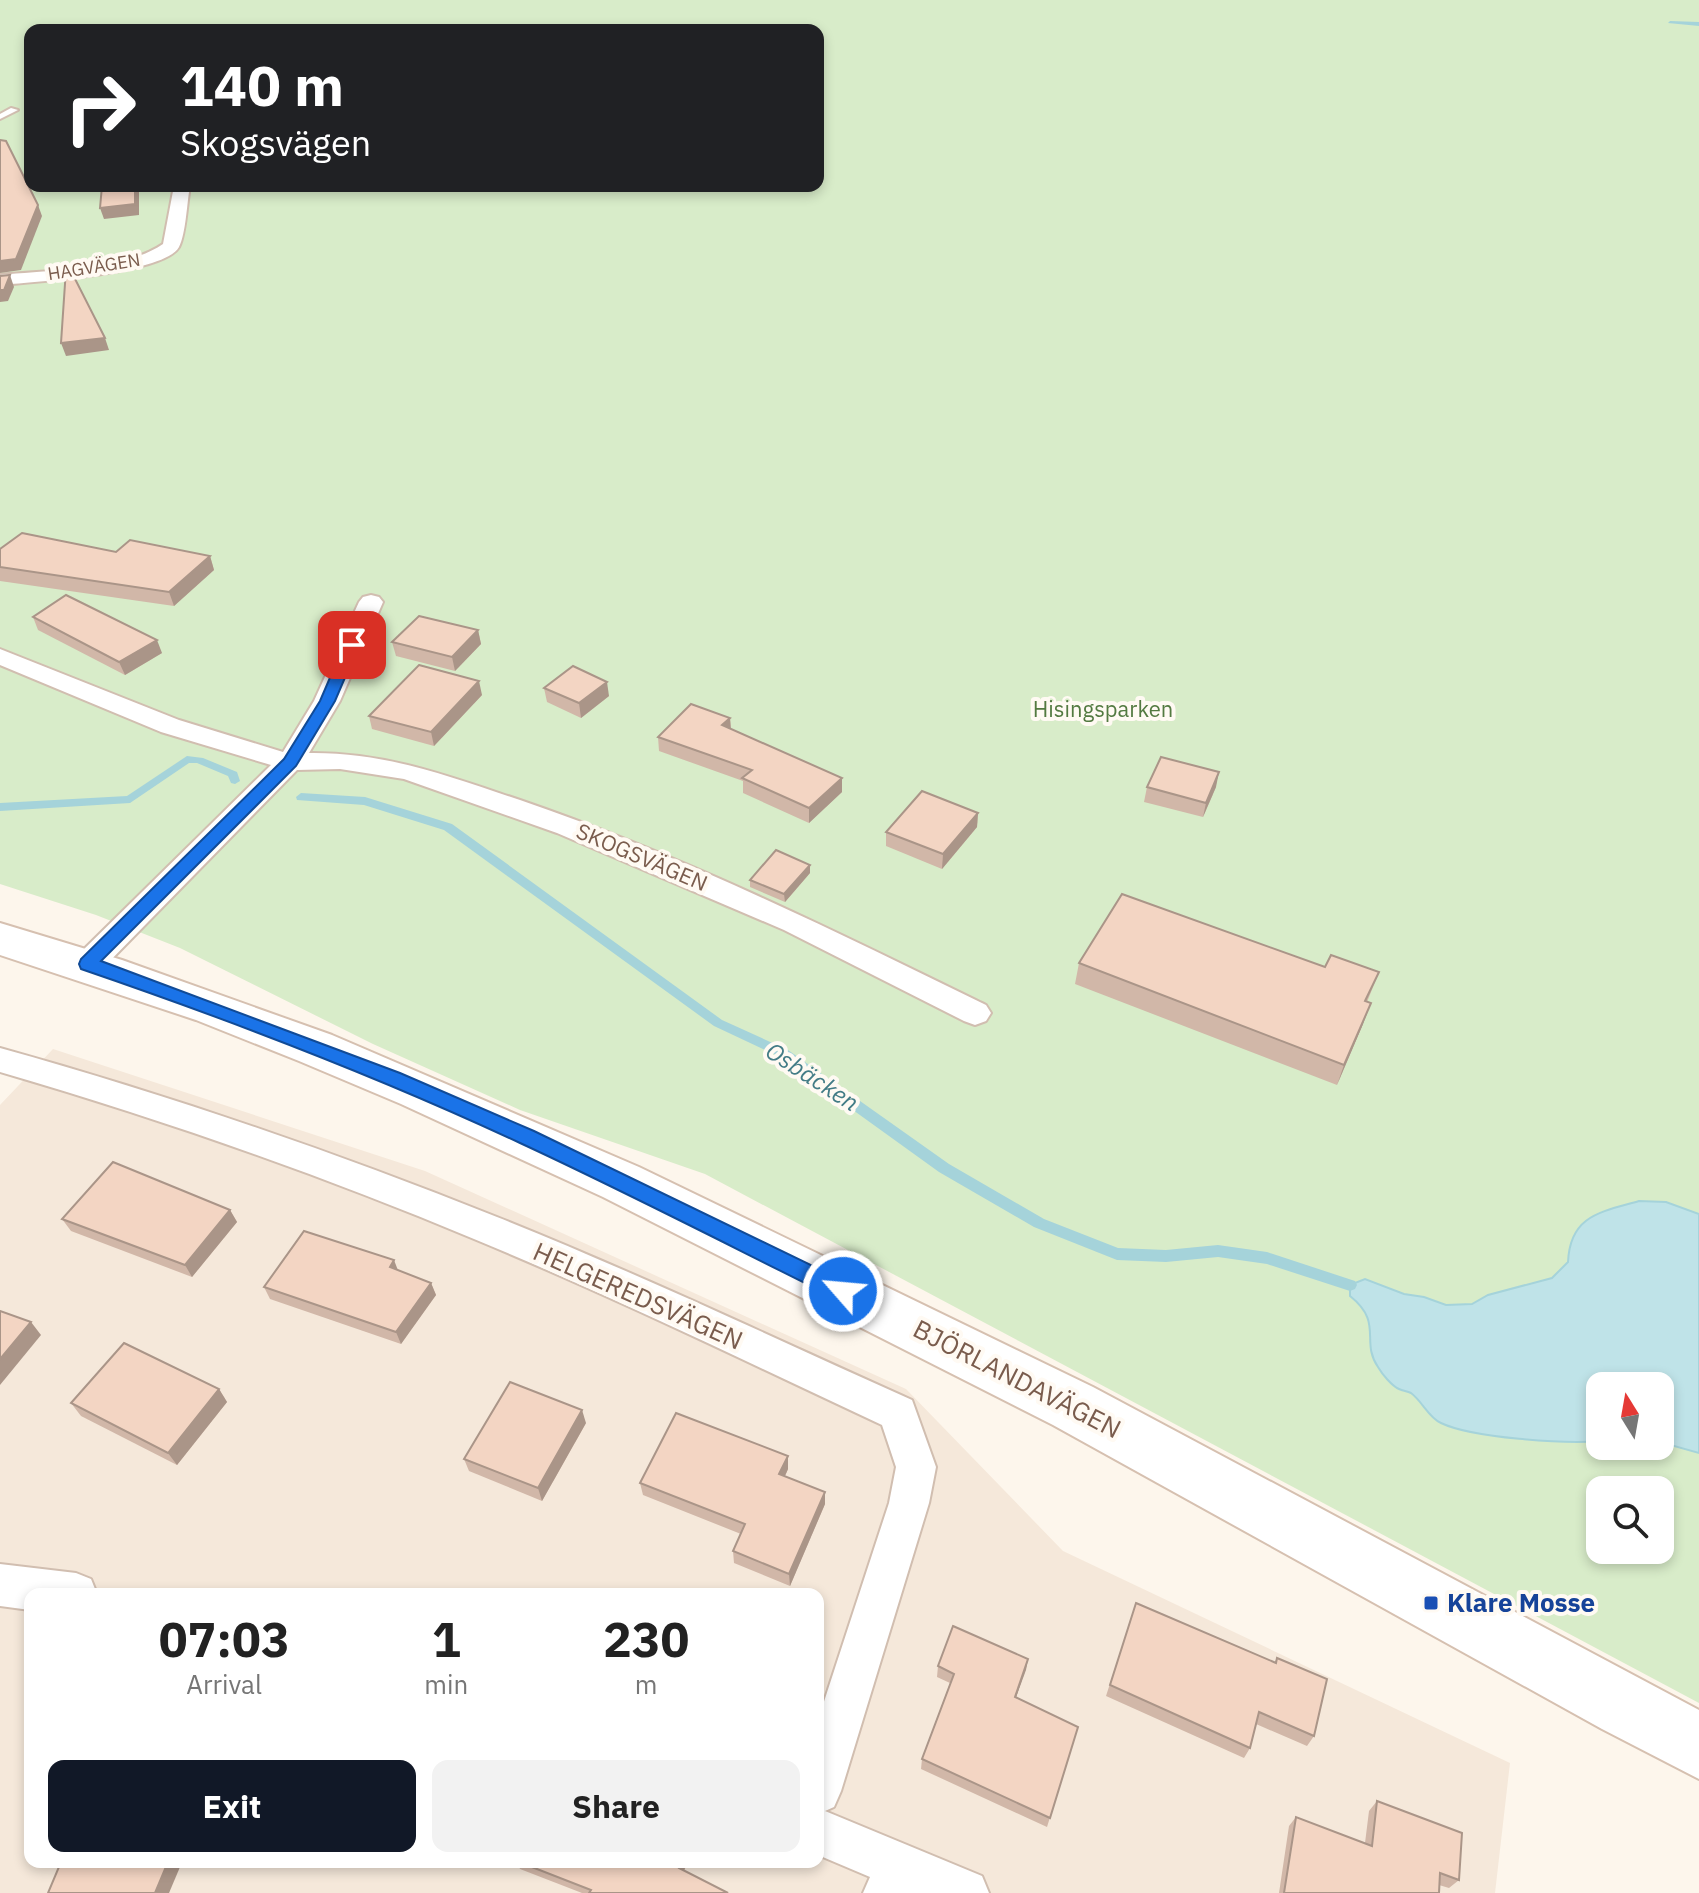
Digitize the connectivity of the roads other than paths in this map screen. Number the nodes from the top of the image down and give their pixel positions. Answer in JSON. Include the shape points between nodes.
{"nodes":[{"id":1,"x":14,"y":110,"type":"dead end"},
{"id":2,"x":0,"y":117,"type":"edge"},
{"id":3,"x":181,"y":192,"type":"edge"},
{"id":4,"x":0,"y":280,"type":"edge"},
{"id":5,"x":371,"y":602,"type":"dead end"},
{"id":6,"x":0,"y":656,"type":"edge"},
{"id":7,"x":290,"y":762,"type":"junction"},
{"id":8,"x":0,"y":939,"type":"edge"},
{"id":9,"x":88,"y":964,"type":"junction"},
{"id":10,"x":975,"y":1013,"type":"dead end"},
{"id":11,"x":0,"y":1060,"type":"edge"},
{"id":12,"x":0,"y":1585,"type":"edge"},
{"id":13,"x":25,"y":1588,"type":"edge"},
{"id":14,"x":1699,"y":1746,"type":"edge"},
{"id":15,"x":824,"y":1772,"type":"edge"},
{"id":16,"x":824,"y":1836,"type":"edge"},
{"id":17,"x":895,"y":1879,"type":"edge"},
{"id":18,"x":965,"y":1893,"type":"edge"}],
"edges":[{"from":1,"to":2,"type":"lane"},
{"from":3,"to":4,"type":"street","name":"HAGVÄGEN","via":[[167,251],[129,264]]},
{"from":5,"to":7,"type":"street","via":[[327,701]]},
{"from":6,"to":7,"type":"street","name":"SKOGSVÄGEN","via":[[170,726]]},
{"from":7,"to":9,"type":"street"},
{"from":7,"to":10,"type":"street","name":"SKOGSVÄGEN","via":[[340,761],[408,771],[567,826],[794,923]]},
{"from":8,"to":9,"type":"street","name":"BJÖRLANDAVÄGEN"},
{"from":9,"to":14,"type":"street","name":"BJÖRLANDAVÄGEN","via":[[393,1079],[703,1221],[1106,1423]]},
{"from":11,"to":15,"type":"street","name":"HELGEREDSVÄGEN","via":[[358,1177],[554,1257],[898,1413],[916,1467],[909,1503]]},
{"from":12,"to":13,"type":"street"},
{"from":16,"to":17,"type":"street"},
{"from":17,"to":18,"type":"street"}]}
